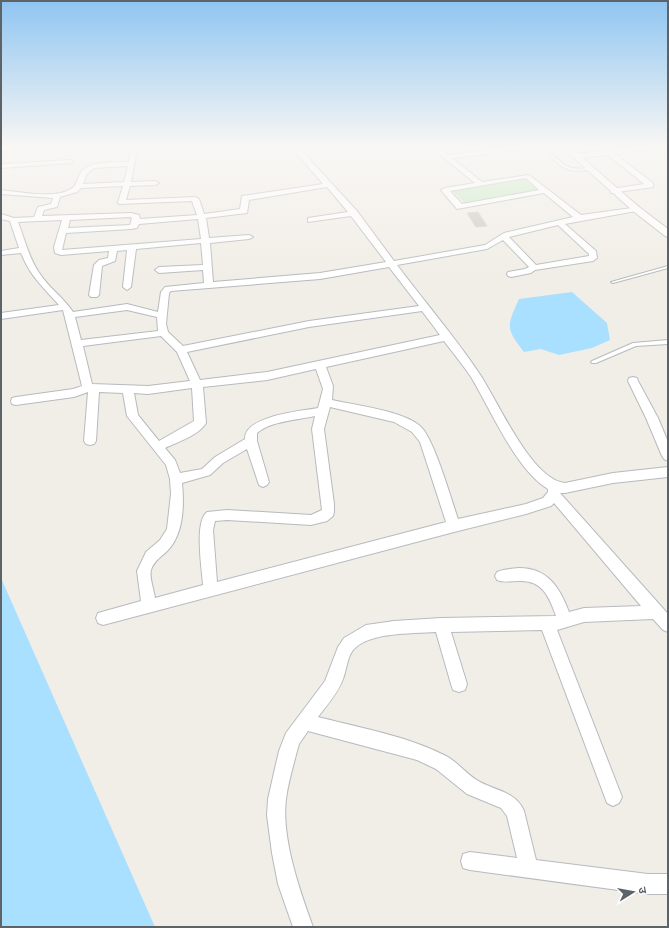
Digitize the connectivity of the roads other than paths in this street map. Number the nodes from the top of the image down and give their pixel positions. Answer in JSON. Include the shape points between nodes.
{"nodes":[{"id":1,"x":74,"y":191,"type":"edge"},
{"id":2,"x":124,"y":191,"type":"edge"},
{"id":3,"x":288,"y":191,"type":"edge"},
{"id":4,"x":334,"y":191,"type":"edge"},
{"id":5,"x":446,"y":191,"type":"edge"},
{"id":6,"x":614,"y":191,"type":"edge"},
{"id":7,"x":1,"y":192,"type":"edge"},
{"id":8,"x":545,"y":192,"type":"joint"},
{"id":9,"x":57,"y":195,"type":"junction"},
{"id":10,"x":636,"y":209,"type":"junction"},
{"id":11,"x":354,"y":213,"type":"junction"},
{"id":12,"x":1,"y":216,"type":"edge"},
{"id":13,"x":202,"y":217,"type":"junction"},
{"id":14,"x":67,"y":218,"type":"junction"},
{"id":15,"x":579,"y":218,"type":"junction"},
{"id":16,"x":36,"y":219,"type":"junction"},
{"id":17,"x":13,"y":220,"type":"junction"},
{"id":18,"x":311,"y":220,"type":"dead end"},
{"id":19,"x":136,"y":222,"type":"junction"},
{"id":20,"x":559,"y":222,"type":"junction"},
{"id":21,"x":63,"y":231,"type":"junction"},
{"id":22,"x":668,"y":234,"type":"edge"},
{"id":23,"x":504,"y":236,"type":"junction"},
{"id":24,"x":249,"y":237,"type":"dead end"},
{"id":25,"x":206,"y":240,"type":"junction"},
{"id":26,"x":132,"y":246,"type":"junction"},
{"id":27,"x":113,"y":248,"type":"junction"},
{"id":28,"x":24,"y":250,"type":"junction"},
{"id":29,"x":1,"y":253,"type":"edge"},
{"id":30,"x":391,"y":263,"type":"junction"},
{"id":31,"x":206,"y":267,"type":"junction"},
{"id":32,"x":668,"y":267,"type":"edge"},
{"id":33,"x":533,"y":268,"type":"junction"},
{"id":34,"x":159,"y":270,"type":"dead end"},
{"id":35,"x":511,"y":274,"type":"dead end"},
{"id":36,"x":613,"y":282,"type":"dead end"},
{"id":37,"x":209,"y":285,"type":"junction"},
{"id":38,"x":127,"y":287,"type":"dead end"},
{"id":39,"x":94,"y":295,"type":"dead end"},
{"id":40,"x":425,"y":308,"type":"junction"},
{"id":41,"x":68,"y":311,"type":"junction"},
{"id":42,"x":162,"y":315,"type":"junction"},
{"id":43,"x":1,"y":316,"type":"edge"},
{"id":44,"x":163,"y":333,"type":"junction"},
{"id":45,"x":446,"y":337,"type":"junction"},
{"id":46,"x":668,"y":342,"type":"edge"},
{"id":47,"x":76,"y":344,"type":"junction"},
{"id":48,"x":181,"y":350,"type":"junction"},
{"id":49,"x":594,"y":362,"type":"dead end"},
{"id":50,"x":320,"y":365,"type":"junction"},
{"id":51,"x":633,"y":381,"type":"dead end"},
{"id":52,"x":197,"y":384,"type":"junction"},
{"id":53,"x":91,"y":388,"type":"junction"},
{"id":54,"x":128,"y":391,"type":"junction"},
{"id":55,"x":16,"y":401,"type":"dead end"},
{"id":56,"x":323,"y":407,"type":"junction"},
{"id":57,"x":90,"y":441,"type":"dead end"},
{"id":58,"x":251,"y":441,"type":"junction"},
{"id":59,"x":157,"y":447,"type":"junction"},
{"id":60,"x":668,"y":456,"type":"edge"},
{"id":61,"x":668,"y":472,"type":"edge"},
{"id":62,"x":176,"y":479,"type":"junction"},
{"id":63,"x":262,"y":482,"type":"dead end"},
{"id":64,"x":554,"y":491,"type":"junction"},
{"id":65,"x":454,"y":526,"type":"junction"},
{"id":66,"x":502,"y":576,"type":"dead end"},
{"id":67,"x":210,"y":589,"type":"junction"},
{"id":68,"x":149,"y":606,"type":"junction"},
{"id":69,"x":657,"y":612,"type":"junction"},
{"id":70,"x":103,"y":618,"type":"dead end"},
{"id":71,"x":566,"y":621,"type":"junction"},
{"id":72,"x":546,"y":624,"type":"junction"},
{"id":73,"x":441,"y":625,"type":"junction"},
{"id":74,"x":668,"y":625,"type":"edge"},
{"id":75,"x":459,"y":684,"type":"dead end"},
{"id":76,"x":304,"y":722,"type":"junction"},
{"id":77,"x":613,"y":797,"type":"dead end"},
{"id":78,"x":470,"y":861,"type":"dead end"},
{"id":79,"x":529,"y":869,"type":"junction"},
{"id":80,"x":668,"y":884,"type":"edge"},
{"id":81,"x":303,"y":927,"type":"edge"}],
"edges":[{"from":1,"to":9,"type":"street"},
{"from":2,"to":13,"type":"street","via":[[122,202],[192,198],[196,201]]},
{"from":3,"to":13,"type":"street","via":[[245,198],[244,211]]},
{"from":4,"to":11,"type":"street"},
{"from":5,"to":8,"type":"street","via":[[460,207]]},
{"from":6,"to":10,"type":"street"},
{"from":7,"to":9,"type":"street"},
{"from":8,"to":15,"type":"street"},
{"from":9,"to":16,"type":"street","via":[[54,206],[41,209]]},
{"from":10,"to":15,"type":"street"},
{"from":10,"to":22,"type":"street"},
{"from":11,"to":18,"type":"street"},
{"from":11,"to":30,"type":"street"},
{"from":12,"to":17,"type":"street"},
{"from":13,"to":19,"type":"street"},
{"from":13,"to":25,"type":"street"},
{"from":14,"to":16,"type":"street"},
{"from":14,"to":19,"type":"street","via":[[134,215]]},
{"from":14,"to":21,"type":"street"},
{"from":15,"to":20,"type":"street"},
{"from":16,"to":17,"type":"street"},
{"from":17,"to":28,"type":"street"},
{"from":19,"to":21,"type":"street","via":[[131,227]]},
{"from":20,"to":23,"type":"street"},
{"from":20,"to":33,"type":"street","via":[[593,253],[593,258]]},
{"from":21,"to":27,"type":"street","via":[[58,247],[61,253]]},
{"from":23,"to":30,"type":"street","via":[[486,247]]},
{"from":23,"to":33,"type":"street"},
{"from":24,"to":25,"type":"street"},
{"from":25,"to":26,"type":"street"},
{"from":25,"to":31,"type":"street"},
{"from":26,"to":27,"type":"street"},
{"from":26,"to":38,"type":"street"},
{"from":27,"to":39,"type":"street","via":[[111,260],[98,265]]},
{"from":28,"to":29,"type":"street"},
{"from":28,"to":41,"type":"street","via":[[36,276]]},
{"from":30,"to":37,"type":"street","via":[[320,276]]},
{"from":30,"to":40,"type":"street"},
{"from":31,"to":34,"type":"street"},
{"from":31,"to":37,"type":"street"},
{"from":32,"to":36,"type":"lane"},
{"from":33,"to":35,"type":"street"},
{"from":37,"to":42,"type":"street","via":[[168,289],[164,295]]},
{"from":40,"to":45,"type":"street"},
{"from":40,"to":48,"type":"street","via":[[309,324]]},
{"from":41,"to":42,"type":"street","via":[[127,307]]},
{"from":41,"to":43,"type":"street"},
{"from":41,"to":47,"type":"street"},
{"from":42,"to":44,"type":"street"},
{"from":44,"to":47,"type":"street"},
{"from":44,"to":48,"type":"street"},
{"from":45,"to":50,"type":"street"},
{"from":45,"to":64,"type":"street","via":[[475,375],[515,445]]},
{"from":46,"to":49,"type":"lane","via":[[635,344]]},
{"from":47,"to":53,"type":"street"},
{"from":48,"to":52,"type":"street"},
{"from":50,"to":52,"type":"street","via":[[267,376]]},
{"from":50,"to":56,"type":"street","via":[[328,389]]},
{"from":51,"to":60,"type":"street"},
{"from":52,"to":54,"type":"street"},
{"from":52,"to":59,"type":"street","via":[[200,422],[192,429]]},
{"from":53,"to":54,"type":"street"},
{"from":53,"to":55,"type":"street","via":[[74,393]]},
{"from":53,"to":57,"type":"street"},
{"from":54,"to":59,"type":"street","via":[[133,416]]},
{"from":56,"to":58,"type":"street","via":[[262,424],[252,430]]},
{"from":56,"to":65,"type":"street","via":[[389,417],[416,429],[425,441]]},
{"from":56,"to":67,"type":"street","via":[[318,429],[328,512],[311,520],[212,516],[208,519],[206,530]]},
{"from":58,"to":62,"type":"street","via":[[219,460],[206,472]]},
{"from":58,"to":63,"type":"street"},
{"from":59,"to":62,"type":"street","via":[[171,464]]},
{"from":61,"to":64,"type":"street","via":[[613,478]]},
{"from":62,"to":68,"type":"street","via":[[173,530],[164,544],[151,556],[144,571]]},
{"from":64,"to":65,"type":"street","via":[[547,502],[539,505]]},
{"from":64,"to":69,"type":"street","via":[[622,575]]},
{"from":65,"to":67,"type":"street"},
{"from":66,"to":71,"type":"street","via":[[538,577],[554,594]]},
{"from":67,"to":68,"type":"street"},
{"from":68,"to":70,"type":"street"},
{"from":69,"to":71,"type":"street","via":[[584,615]]},
{"from":69,"to":74,"type":"street"},
{"from":71,"to":72,"type":"street"},
{"from":72,"to":73,"type":"street"},
{"from":72,"to":77,"type":"street"},
{"from":73,"to":75,"type":"street"},
{"from":73,"to":76,"type":"street","via":[[379,629],[356,637],[348,643],[343,652],[331,686]]},
{"from":76,"to":79,"type":"street","via":[[419,752],[442,763],[473,788],[507,802],[515,812]]},
{"from":76,"to":81,"type":"street","via":[[292,739],[288,751],[276,815],[288,884]]},
{"from":78,"to":79,"type":"street"},
{"from":79,"to":80,"type":"street","via":[[648,884]]}]}
